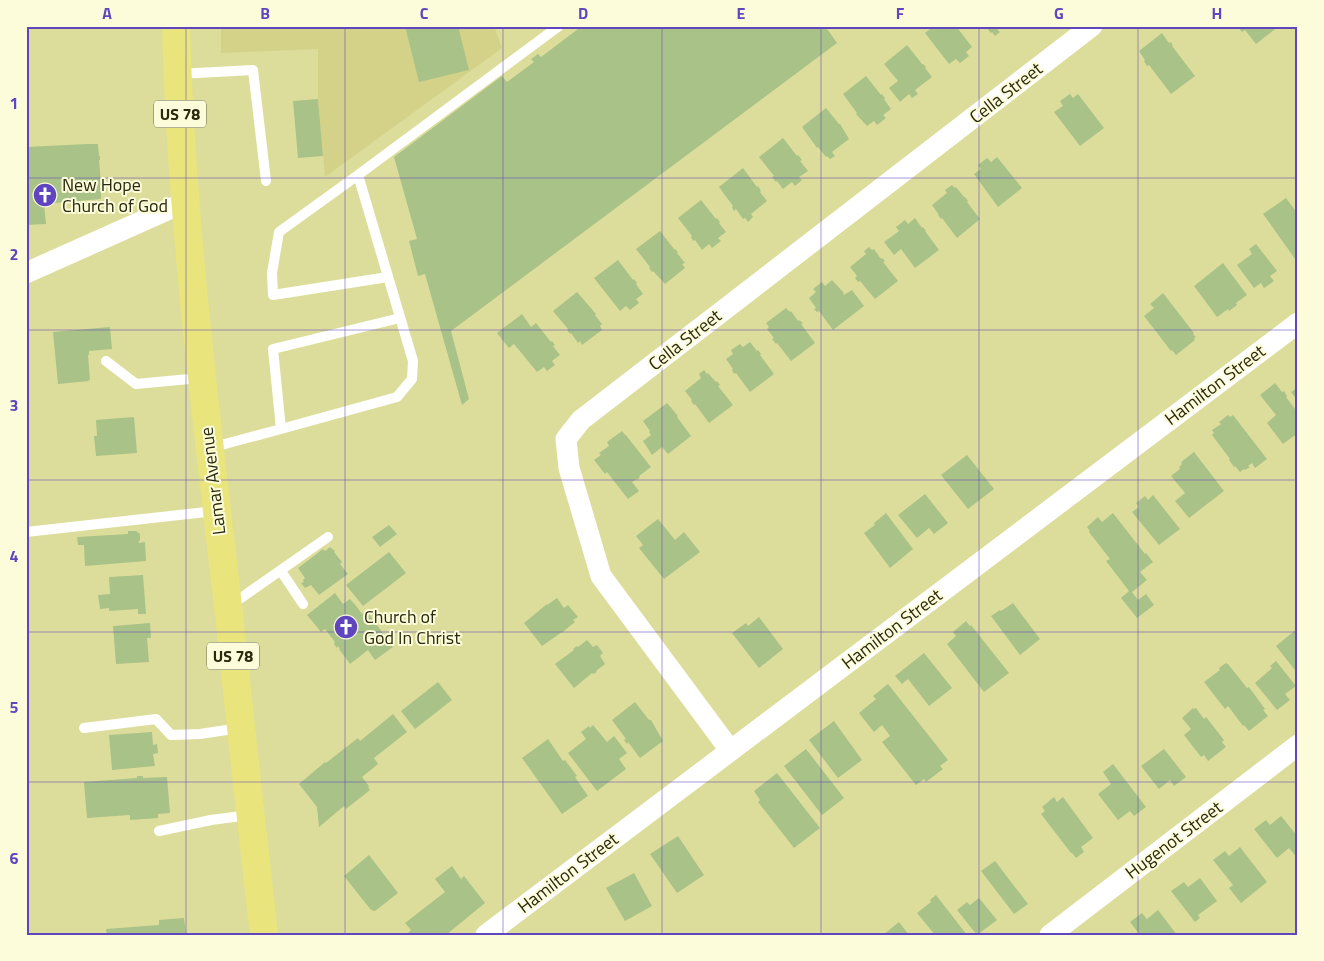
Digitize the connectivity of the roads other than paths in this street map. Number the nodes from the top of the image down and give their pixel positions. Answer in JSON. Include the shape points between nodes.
{"nodes":[{"id":1,"x":176,"y":26,"type":"edge"},
{"id":2,"x":559,"y":26,"type":"edge"},
{"id":3,"x":1092,"y":26,"type":"edge"},
{"id":4,"x":177,"y":74,"type":"junction"},
{"id":5,"x":358,"y":174,"type":"junction"},
{"id":6,"x":266,"y":182,"type":"dead end"},
{"id":7,"x":185,"y":202,"type":"junction"},
{"id":8,"x":26,"y":273,"type":"edge"},
{"id":9,"x":388,"y":277,"type":"junction"},
{"id":10,"x":400,"y":318,"type":"junction"},
{"id":11,"x":1298,"y":323,"type":"edge"},
{"id":12,"x":106,"y":361,"type":"dead end"},
{"id":13,"x":201,"y":378,"type":"junction"},
{"id":14,"x":282,"y":429,"type":"junction"},
{"id":15,"x":209,"y":448,"type":"junction"},
{"id":16,"x":216,"y":511,"type":"junction"},
{"id":17,"x":26,"y":532,"type":"edge"},
{"id":18,"x":328,"y":537,"type":"dead end"},
{"id":19,"x":281,"y":571,"type":"junction"},
{"id":20,"x":303,"y":604,"type":"dead end"},
{"id":21,"x":228,"y":607,"type":"junction"},
{"id":22,"x":240,"y":727,"type":"junction"},
{"id":23,"x":84,"y":728,"type":"dead end"},
{"id":24,"x":1298,"y":745,"type":"edge"},
{"id":25,"x":730,"y":750,"type":"junction"},
{"id":26,"x":250,"y":814,"type":"junction"},
{"id":27,"x":159,"y":831,"type":"dead end"},
{"id":28,"x":264,"y":935,"type":"edge"},
{"id":29,"x":486,"y":935,"type":"edge"},
{"id":30,"x":1050,"y":935,"type":"edge"}],
"edges":[{"from":1,"to":4,"type":"main road","name":"Lamar Avenue","number":"US 78"},
{"from":2,"to":5,"type":"lane"},
{"from":3,"to":25,"type":"street","name":"Cella Street","via":[[581,420],[566,439],[569,468],[601,576]]},
{"from":4,"to":6,"type":"lane","via":[[253,70]]},
{"from":4,"to":7,"type":"main road","name":"Lamar Avenue","number":"US 78"},
{"from":5,"to":9,"type":"lane"},
{"from":5,"to":9,"type":"lane","via":[[279,232],[272,274],[273,295]]},
{"from":7,"to":8,"type":"street"},
{"from":7,"to":13,"type":"main road","name":"Lamar Avenue","number":"US 78"},
{"from":9,"to":10,"type":"lane"},
{"from":10,"to":14,"type":"lane","via":[[413,361],[412,380],[397,397]]},
{"from":10,"to":14,"type":"lane","via":[[273,349]]},
{"from":11,"to":25,"type":"street","name":"Hamilton Street"},
{"from":12,"to":13,"type":"lane","via":[[136,384]]},
{"from":13,"to":15,"type":"main road","name":"Lamar Avenue","number":"US 78"},
{"from":14,"to":15,"type":"lane"},
{"from":15,"to":16,"type":"main road","name":"Lamar Avenue","number":"US 78"},
{"from":16,"to":17,"type":"lane"},
{"from":16,"to":21,"type":"main road","name":"Lamar Avenue","number":"US 78"},
{"from":18,"to":19,"type":"lane"},
{"from":19,"to":20,"type":"lane"},
{"from":19,"to":21,"type":"lane"},
{"from":21,"to":22,"type":"main road","name":"Lamar Avenue","number":"US 78"},
{"from":22,"to":23,"type":"lane","via":[[171,736],[156,719]]},
{"from":22,"to":26,"type":"main road","name":"Lamar Avenue","number":"US 78"},
{"from":24,"to":30,"type":"street","name":"Hugenot Street"},
{"from":25,"to":29,"type":"street","name":"Hamilton Street"},
{"from":26,"to":27,"type":"lane"},
{"from":26,"to":28,"type":"main road","name":"Lamar Avenue","number":"US 78"}]}
